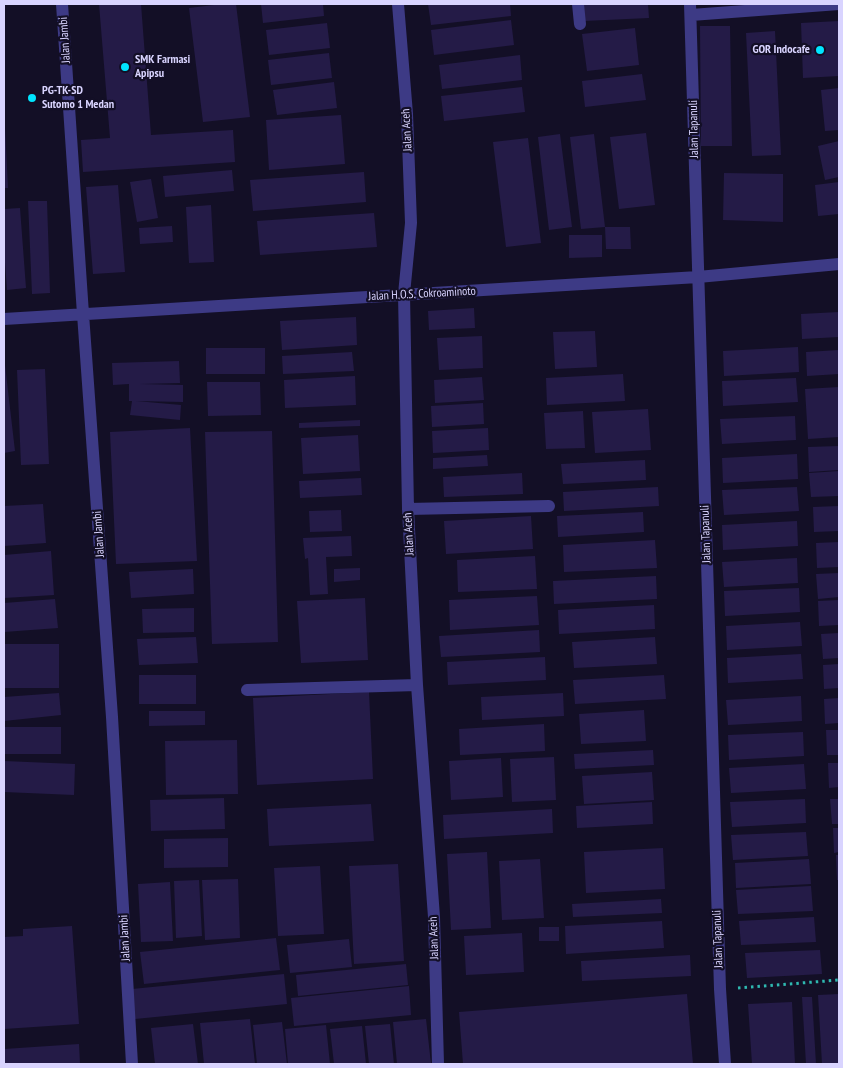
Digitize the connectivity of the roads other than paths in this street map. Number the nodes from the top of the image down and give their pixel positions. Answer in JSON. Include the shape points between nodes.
{"nodes":[{"id":1,"x":62,"y":4,"type":"edge"},
{"id":2,"x":398,"y":4,"type":"edge"},
{"id":3,"x":578,"y":4,"type":"edge"},
{"id":4,"x":839,"y":4,"type":"edge"},
{"id":5,"x":691,"y":9,"type":"edge"},
{"id":6,"x":580,"y":24,"type":"dead end"},
{"id":7,"x":839,"y":264,"type":"edge"},
{"id":8,"x":698,"y":277,"type":"junction"},
{"id":9,"x":404,"y":294,"type":"junction"},
{"id":10,"x":83,"y":314,"type":"junction"},
{"id":11,"x":4,"y":319,"type":"edge"},
{"id":12,"x":549,"y":506,"type":"dead end"},
{"id":13,"x":408,"y":509,"type":"junction"},
{"id":14,"x":417,"y":685,"type":"junction"},
{"id":15,"x":247,"y":690,"type":"dead end"},
{"id":16,"x":132,"y":1064,"type":"edge"},
{"id":17,"x":438,"y":1064,"type":"edge"},
{"id":18,"x":725,"y":1064,"type":"edge"}],
"edges":[{"from":1,"to":10,"type":"street","name":"Jalan Jambi"},
{"from":2,"to":9,"type":"street","name":"Jalan Aceh","via":[[411,223]]},
{"from":3,"to":6,"type":"street"},
{"from":4,"to":5,"type":"street"},
{"from":5,"to":8,"type":"street","name":"Jalan Tapanuli"},
{"from":7,"to":8,"type":"street","name":"Jalan H.O.S. Cokroaminoto"},
{"from":8,"to":9,"type":"street","name":"Jalan H.O.S. Cokroaminoto"},
{"from":8,"to":18,"type":"street","name":"Jalan Tapanuli"},
{"from":9,"to":10,"type":"street","name":"Jalan H.O.S. Cokroaminoto"},
{"from":9,"to":13,"type":"street","name":"Jalan Aceh"},
{"from":10,"to":11,"type":"street","name":"Jalan H.O.S. Cokroaminoto"},
{"from":10,"to":16,"type":"street","name":"Jalan Jambi","via":[[112,707]]},
{"from":12,"to":13,"type":"street"},
{"from":13,"to":14,"type":"street","name":"Jalan Aceh"},
{"from":14,"to":15,"type":"street"},
{"from":14,"to":17,"type":"street","name":"Jalan Aceh","via":[[434,917]]}]}
